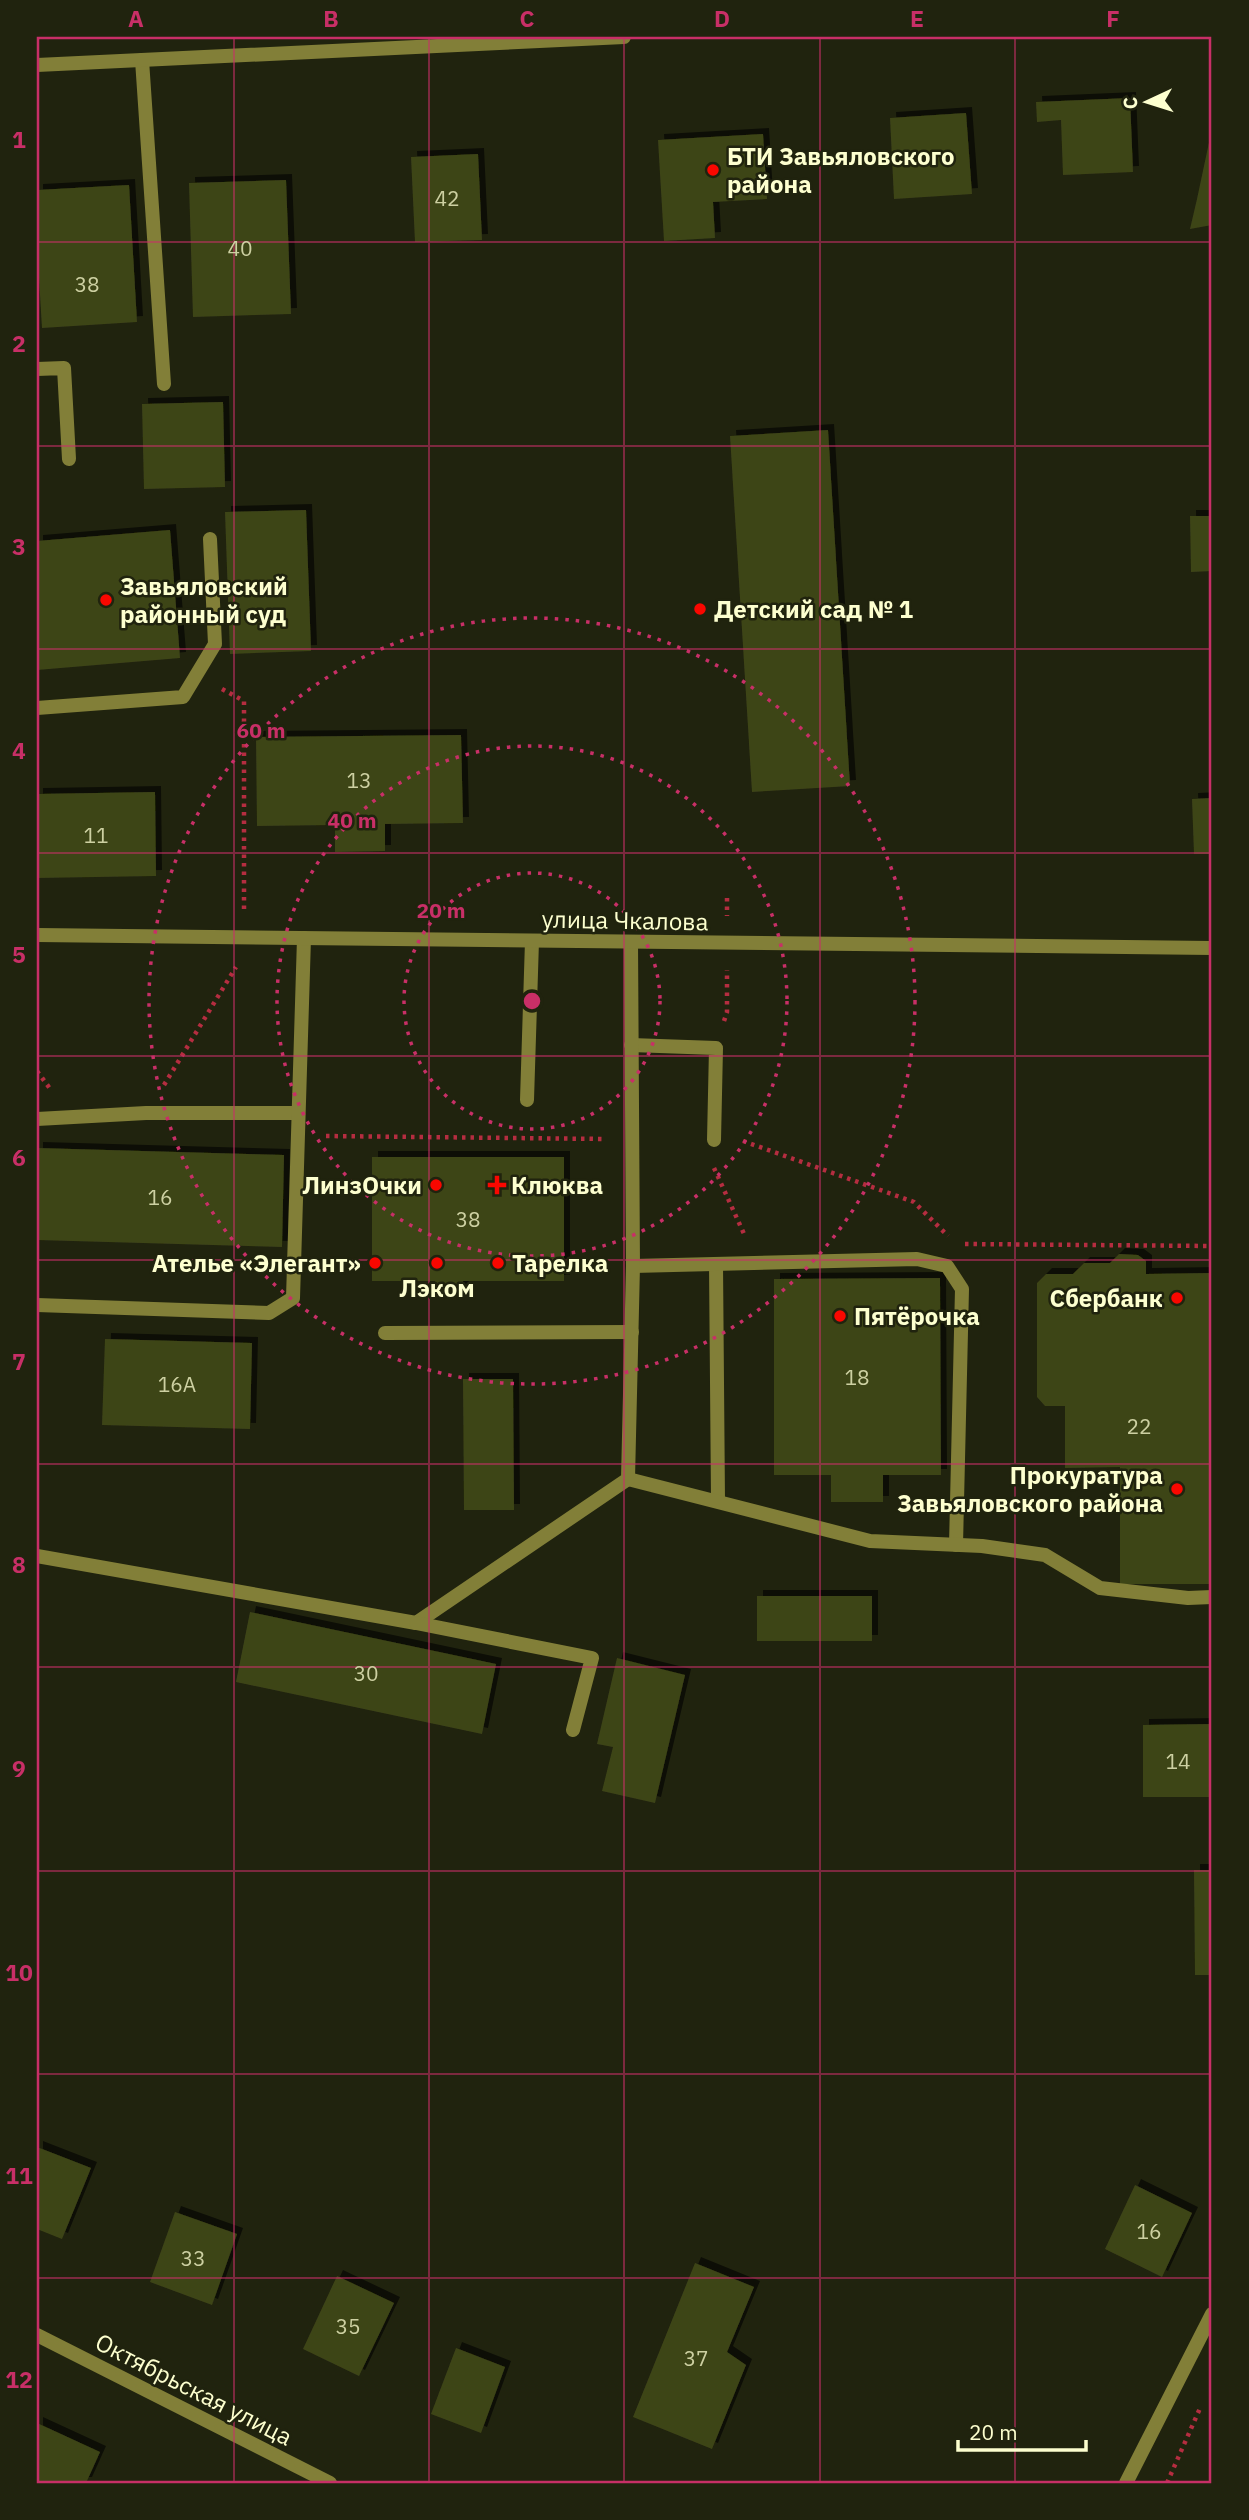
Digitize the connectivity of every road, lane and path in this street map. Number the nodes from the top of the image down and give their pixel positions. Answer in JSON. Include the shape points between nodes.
{"nodes":[{"id":1,"x":624,"y":37,"type":"edge"},
{"id":2,"x":508,"y":39,"type":"edge"},
{"id":3,"x":142,"y":60,"type":"junction"},
{"id":4,"x":37,"y":65,"type":"edge"},
{"id":5,"x":37,"y":369,"type":"edge"},
{"id":6,"x":164,"y":384,"type":"dead end"},
{"id":7,"x":69,"y":458,"type":"dead end"},
{"id":8,"x":210,"y":539,"type":"dead end"},
{"id":9,"x":198,"y":674,"type":"junction"},
{"id":10,"x":37,"y":708,"type":"edge"},
{"id":11,"x":37,"y":935,"type":"edge"},
{"id":12,"x":249,"y":938,"type":"junction"},
{"id":13,"x":304,"y":938,"type":"junction"},
{"id":14,"x":532,"y":941,"type":"junction"},
{"id":15,"x":631,"y":942,"type":"junction"},
{"id":16,"x":1212,"y":948,"type":"edge"},
{"id":17,"x":631,"y":1045,"type":"junction"},
{"id":18,"x":527,"y":1100,"type":"dead end"},
{"id":19,"x":146,"y":1113,"type":"junction"},
{"id":20,"x":298,"y":1113,"type":"junction"},
{"id":21,"x":37,"y":1119,"type":"edge"},
{"id":22,"x":298,"y":1136,"type":"junction"},
{"id":23,"x":632,"y":1139,"type":"junction"},
{"id":24,"x":714,"y":1140,"type":"junction"},
{"id":25,"x":1212,"y":1246,"type":"edge"},
{"id":26,"x":759,"y":1263,"type":"junction"},
{"id":27,"x":716,"y":1264,"type":"junction"},
{"id":28,"x":633,"y":1266,"type":"junction"},
{"id":29,"x":37,"y":1305,"type":"edge"},
{"id":30,"x":632,"y":1332,"type":"junction"},
{"id":31,"x":385,"y":1333,"type":"dead end"},
{"id":32,"x":628,"y":1479,"type":"junction"},
{"id":33,"x":718,"y":1500,"type":"junction"},
{"id":34,"x":956,"y":1545,"type":"junction"},
{"id":35,"x":37,"y":1556,"type":"edge"},
{"id":36,"x":1212,"y":1597,"type":"edge"},
{"id":37,"x":416,"y":1623,"type":"junction"},
{"id":38,"x":573,"y":1730,"type":"dead end"},
{"id":39,"x":1212,"y":2314,"type":"edge"},
{"id":40,"x":37,"y":2335,"type":"edge"},
{"id":41,"x":1202,"y":2405,"type":"dead end"},
{"id":42,"x":330,"y":2483,"type":"edge"},
{"id":43,"x":1126,"y":2483,"type":"edge"},
{"id":44,"x":1167,"y":2483,"type":"edge"}],
"edges":[{"from":1,"to":2,"type":"street"},
{"from":2,"to":3,"type":"street"},
{"from":3,"to":4,"type":"street"},
{"from":3,"to":6,"type":"street"},
{"from":5,"to":7,"type":"street","via":[[64,368]]},
{"from":8,"to":9,"type":"street","via":[[215,644]]},
{"from":9,"to":10,"type":"street","via":[[183,698]]},
{"from":9,"to":12,"type":"path","via":[[244,701]]},
{"from":11,"to":12,"type":"street","name":"улица Чкалова"},
{"from":12,"to":13,"type":"street","name":"улица Чкалова"},
{"from":12,"to":19,"type":"path"},
{"from":13,"to":14,"type":"street","name":"улица Чкалова"},
{"from":13,"to":20,"type":"street"},
{"from":14,"to":15,"type":"street","name":"улица Чкалова"},
{"from":14,"to":18,"type":"street"},
{"from":15,"to":16,"type":"street","name":"улица Чкалова"},
{"from":15,"to":17,"type":"street"},
{"from":17,"to":23,"type":"street"},
{"from":17,"to":24,"type":"street","via":[[716,1048]]},
{"from":19,"to":20,"type":"street"},
{"from":19,"to":21,"type":"street"},
{"from":20,"to":22,"type":"street"},
{"from":22,"to":23,"type":"path"},
{"from":22,"to":29,"type":"street","via":[[293,1298],[269,1313]]},
{"from":23,"to":28,"type":"street"},
{"from":24,"to":25,"type":"path","via":[[737,1139],[914,1202],[956,1244]]},
{"from":24,"to":26,"type":"path","via":[[714,1171]]},
{"from":26,"to":27,"type":"street"},
{"from":26,"to":34,"type":"street","via":[[917,1259],[947,1266],[962,1289]]},
{"from":27,"to":28,"type":"street"},
{"from":27,"to":33,"type":"street"},
{"from":28,"to":30,"type":"street"},
{"from":30,"to":31,"type":"street"},
{"from":30,"to":32,"type":"street"},
{"from":32,"to":33,"type":"street"},
{"from":32,"to":37,"type":"street"},
{"from":33,"to":34,"type":"street","via":[[870,1541]]},
{"from":34,"to":36,"type":"street","via":[[1045,1555],[1100,1588]]},
{"from":35,"to":37,"type":"street"},
{"from":37,"to":38,"type":"street","via":[[592,1658]]},
{"from":39,"to":43,"type":"street"},
{"from":40,"to":42,"type":"street","name":"Октябрьская улица"},
{"from":41,"to":44,"type":"path"}]}
